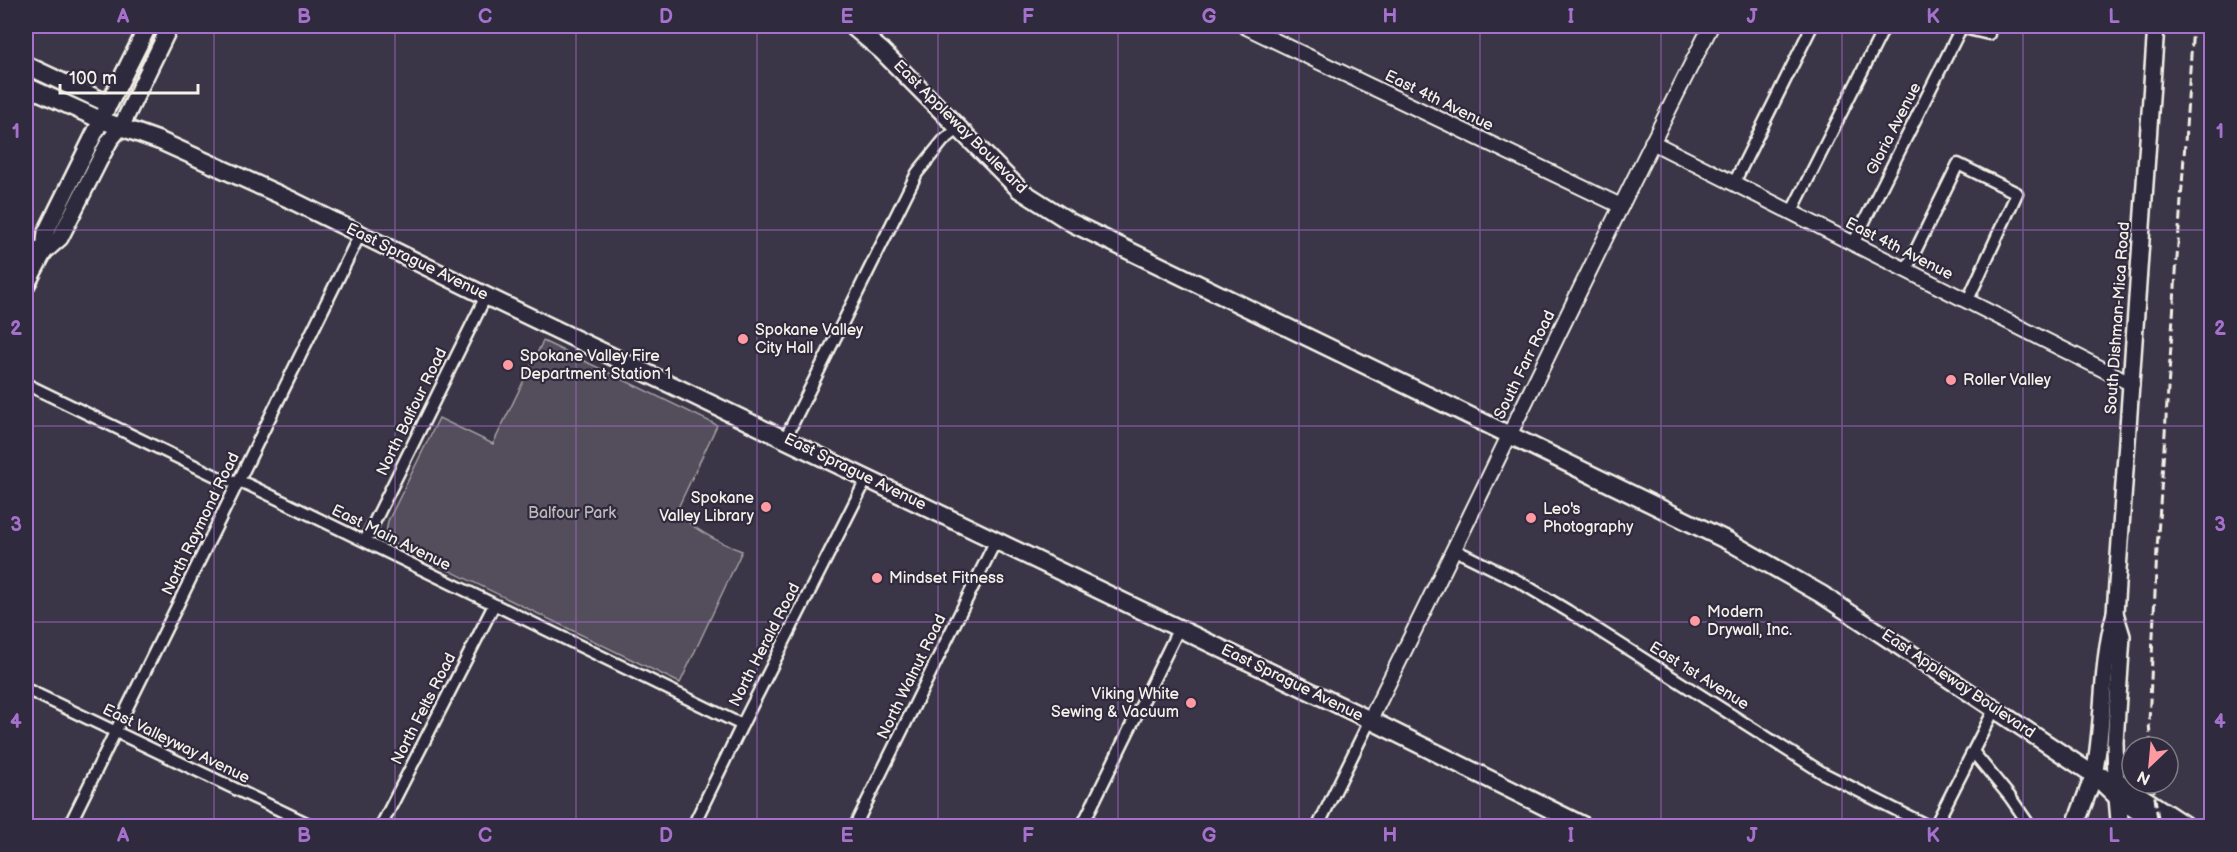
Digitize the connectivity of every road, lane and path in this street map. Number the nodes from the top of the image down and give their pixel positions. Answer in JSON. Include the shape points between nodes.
{"nodes":[{"id":1,"x":148,"y":26,"type":"edge"},
{"id":2,"x":170,"y":26,"type":"edge"},
{"id":3,"x":852,"y":26,"type":"edge"},
{"id":4,"x":1244,"y":26,"type":"edge"},
{"id":5,"x":1711,"y":26,"type":"edge"},
{"id":6,"x":1812,"y":26,"type":"edge"},
{"id":7,"x":1885,"y":26,"type":"edge"},
{"id":8,"x":2156,"y":26,"type":"edge"},
{"id":9,"x":1958,"y":27,"type":"edge"},
{"id":10,"x":1989,"y":34,"type":"dead end"},
{"id":11,"x":26,"y":65,"type":"edge"},
{"id":12,"x":26,"y":86,"type":"edge"},
{"id":13,"x":105,"y":112,"type":"junction"},
{"id":14,"x":121,"y":128,"type":"junction"},
{"id":15,"x":958,"y":129,"type":"junction"},
{"id":16,"x":1652,"y":142,"type":"junction"},
{"id":17,"x":1734,"y":183,"type":"junction"},
{"id":18,"x":1620,"y":206,"type":"junction"},
{"id":19,"x":1791,"y":213,"type":"junction"},
{"id":20,"x":360,"y":234,"type":"junction"},
{"id":21,"x":26,"y":243,"type":"edge"},
{"id":22,"x":1853,"y":244,"type":"junction"},
{"id":23,"x":44,"y":252,"type":"junction"},
{"id":24,"x":1906,"y":270,"type":"junction"},
{"id":25,"x":26,"y":286,"type":"edge"},
{"id":26,"x":486,"y":296,"type":"junction"},
{"id":27,"x":1967,"y":302,"type":"junction"},
{"id":28,"x":26,"y":384,"type":"edge"},
{"id":29,"x":2132,"y":384,"type":"junction"},
{"id":30,"x":1510,"y":434,"type":"junction"},
{"id":31,"x":785,"y":439,"type":"junction"},
{"id":32,"x":867,"y":478,"type":"junction"},
{"id":33,"x":238,"y":481,"type":"junction"},
{"id":34,"x":996,"y":540,"type":"junction"},
{"id":35,"x":365,"y":541,"type":"junction"},
{"id":36,"x":1455,"y":550,"type":"junction"},
{"id":37,"x":494,"y":605,"type":"junction"},
{"id":38,"x":2115,"y":613,"type":"junction"},
{"id":39,"x":1179,"y":628,"type":"junction"},
{"id":40,"x":26,"y":689,"type":"edge"},
{"id":41,"x":1995,"y":708,"type":"junction"},
{"id":42,"x":1370,"y":720,"type":"junction"},
{"id":43,"x":742,"y":725,"type":"junction"},
{"id":44,"x":116,"y":732,"type":"junction"},
{"id":45,"x":1974,"y":753,"type":"junction"},
{"id":46,"x":2094,"y":775,"type":"junction"},
{"id":47,"x":2116,"y":780,"type":"junction"},
{"id":48,"x":2118,"y":798,"type":"junction"},
{"id":49,"x":69,"y":826,"type":"edge"},
{"id":50,"x":313,"y":826,"type":"edge"},
{"id":51,"x":381,"y":826,"type":"edge"},
{"id":52,"x":693,"y":826,"type":"edge"},
{"id":53,"x":855,"y":826,"type":"edge"},
{"id":54,"x":1082,"y":826,"type":"edge"},
{"id":55,"x":1318,"y":826,"type":"edge"},
{"id":56,"x":1584,"y":826,"type":"edge"},
{"id":57,"x":1928,"y":826,"type":"edge"},
{"id":58,"x":1935,"y":826,"type":"edge"},
{"id":59,"x":2030,"y":826,"type":"edge"},
{"id":60,"x":2075,"y":826,"type":"edge"},
{"id":61,"x":2120,"y":826,"type":"edge"},
{"id":62,"x":2160,"y":826,"type":"edge"},
{"id":63,"x":2186,"y":826,"type":"edge"}],
"edges":[{"from":1,"to":13,"type":"main road"},
{"from":2,"to":14,"type":"main road"},
{"from":3,"to":15,"type":"main road","name":"East Appleway Boulevard"},
{"from":4,"to":18,"type":"street","name":"East 4th Avenue"},
{"from":5,"to":16,"type":"street","name":"South Farr Road"},
{"from":6,"to":17,"type":"street"},
{"from":7,"to":19,"type":"street"},
{"from":8,"to":29,"type":"main road","name":"South Dishman-Mica Road"},
{"from":9,"to":10,"type":"street"},
{"from":9,"to":22,"type":"street","name":"Gloria Avenue"},
{"from":11,"to":13,"type":"main road","name":"East Sprague Avenue"},
{"from":12,"to":13,"type":"main road","name":"East Sprague Avenue"},
{"from":13,"to":14,"type":"main road","name":"East Sprague Avenue"},
{"from":13,"to":23,"type":"main road","via":[[46,232]]},
{"from":14,"to":20,"type":"main road","name":"East Sprague Avenue","via":[[195,156]]},
{"from":14,"to":23,"type":"main road","via":[[110,140],[60,238]]},
{"from":15,"to":30,"type":"main road","name":"East Appleway Boulevard","via":[[1020,190],[1072,223]]},
{"from":15,"to":31,"type":"street","via":[[917,173]]},
{"from":16,"to":17,"type":"street","name":"East 4th Avenue"},
{"from":16,"to":18,"type":"street","name":"South Farr Road"},
{"from":17,"to":19,"type":"street","name":"East 4th Avenue"},
{"from":18,"to":30,"type":"street","name":"South Farr Road"},
{"from":19,"to":22,"type":"street","name":"East 4th Avenue"},
{"from":20,"to":26,"type":"main road","name":"East Sprague Avenue"},
{"from":20,"to":33,"type":"street","name":"North Raymond Road"},
{"from":21,"to":23,"type":"street"},
{"from":22,"to":24,"type":"street","name":"East 4th Avenue"},
{"from":23,"to":25,"type":"main road"},
{"from":24,"to":27,"type":"street","name":"East 4th Avenue"},
{"from":24,"to":27,"type":"street","via":[[1958,164],[2017,193]]},
{"from":26,"to":31,"type":"main road","name":"East Sprague Avenue"},
{"from":26,"to":35,"type":"street","name":"North Balfour Road"},
{"from":27,"to":29,"type":"street","name":"East 4th Avenue"},
{"from":28,"to":33,"type":"street","name":"East Main Avenue","via":[[224,480]]},
{"from":29,"to":38,"type":"main road","name":"South Dishman-Mica Road"},
{"from":30,"to":36,"type":"street","name":"South Farr Road"},
{"from":30,"to":41,"type":"main road","name":"East Appleway Boulevard","via":[[1728,541],[1821,594]]},
{"from":31,"to":32,"type":"main road","name":"East Sprague Avenue"},
{"from":32,"to":34,"type":"main road","name":"East Sprague Avenue"},
{"from":32,"to":43,"type":"street","name":"North Herald Road"},
{"from":33,"to":35,"type":"street","name":"East Main Avenue"},
{"from":33,"to":44,"type":"street","name":"North Raymond Road"},
{"from":34,"to":39,"type":"main road","name":"East Sprague Avenue"},
{"from":34,"to":53,"type":"street","name":"North Walnut Road"},
{"from":35,"to":37,"type":"street","name":"East Main Avenue"},
{"from":36,"to":42,"type":"street","name":"South Farr Road"},
{"from":36,"to":57,"type":"street","name":"East 1st Avenue","via":[[1558,605],[1822,773]]},
{"from":37,"to":43,"type":"street","name":"East Main Avenue"},
{"from":37,"to":51,"type":"street","name":"North Felts Road"},
{"from":38,"to":46,"type":"main road","name":"South Dishman-Mica Road"},
{"from":38,"to":47,"type":"main road","name":"South Dishman-Mica Road","via":[[2121,636]]},
{"from":39,"to":42,"type":"main road","name":"East Sprague Avenue"},
{"from":39,"to":54,"type":"street"},
{"from":40,"to":44,"type":"street","name":"East Valleyway Avenue"},
{"from":41,"to":45,"type":"street"},
{"from":41,"to":46,"type":"main road","name":"East Appleway Boulevard"},
{"from":42,"to":55,"type":"street"},
{"from":42,"to":56,"type":"main road","name":"East Sprague Avenue"},
{"from":43,"to":52,"type":"street","name":"North Herald Road"},
{"from":44,"to":49,"type":"street","name":"North Raymond Road"},
{"from":44,"to":50,"type":"street","name":"East Valleyway Avenue"},
{"from":45,"to":58,"type":"street"},
{"from":45,"to":59,"type":"street"},
{"from":46,"to":47,"type":"main road","name":"East Appleway Boulevard"},
{"from":46,"to":48,"type":"main road","name":"East Appleway Boulevard"},
{"from":46,"to":60,"type":"main road"},
{"from":47,"to":48,"type":"main road"},
{"from":47,"to":63,"type":"main road","name":"East Appleway Boulevard"},
{"from":48,"to":61,"type":"main road"},
{"from":48,"to":62,"type":"main road","name":"East Appleway Boulevard"}]}
